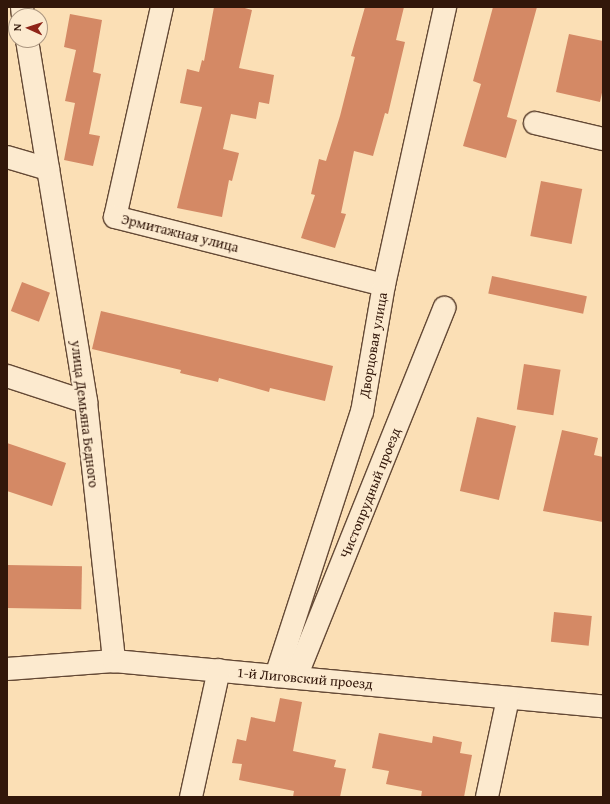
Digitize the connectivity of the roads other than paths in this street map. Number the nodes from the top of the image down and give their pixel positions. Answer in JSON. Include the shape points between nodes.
{"nodes":[{"id":1,"x":162,"y":7,"type":"edge"},
{"id":2,"x":445,"y":7,"type":"edge"},
{"id":3,"x":28,"y":48,"type":"edge"},
{"id":4,"x":535,"y":123,"type":"dead end"},
{"id":5,"x":603,"y":139,"type":"edge"},
{"id":6,"x":7,"y":157,"type":"edge"},
{"id":7,"x":48,"y":169,"type":"junction"},
{"id":8,"x":384,"y":285,"type":"junction"},
{"id":9,"x":444,"y":308,"type":"dead end"},
{"id":10,"x":7,"y":376,"type":"edge"},
{"id":11,"x":86,"y":402,"type":"junction"},
{"id":12,"x":114,"y":661,"type":"junction"},
{"id":13,"x":7,"y":669,"type":"edge"},
{"id":14,"x":219,"y":670,"type":"junction"},
{"id":15,"x":286,"y":676,"type":"junction"},
{"id":16,"x":508,"y":698,"type":"junction"},
{"id":17,"x":603,"y":706,"type":"edge"},
{"id":18,"x":191,"y":797,"type":"edge"},
{"id":19,"x":487,"y":797,"type":"edge"}],
"edges":[{"from":1,"to":8,"type":"street","name":"Эрмитажная улица","via":[[115,217]]},
{"from":2,"to":8,"type":"street","name":"Дворцовая улица"},
{"from":3,"to":7,"type":"street","name":"улица Демьяна Бедного"},
{"from":4,"to":5,"type":"street"},
{"from":6,"to":7,"type":"street"},
{"from":7,"to":11,"type":"street","name":"улица Демьяна Бедного"},
{"from":8,"to":15,"type":"street","name":"Дворцовая улица","via":[[362,412]]},
{"from":9,"to":15,"type":"street","name":"Чистопрудный проезд"},
{"from":10,"to":11,"type":"street"},
{"from":11,"to":12,"type":"street","name":"улица Демьяна Бедного"},
{"from":12,"to":13,"type":"street","name":"1-й Лиговский проезд"},
{"from":12,"to":14,"type":"street","name":"1-й Лиговский проезд"},
{"from":14,"to":15,"type":"street","name":"1-й Лиговский проезд"},
{"from":14,"to":18,"type":"street"},
{"from":15,"to":16,"type":"street","name":"1-й Лиговский проезд"},
{"from":16,"to":17,"type":"street","name":"1-й Лиговский проезд"},
{"from":16,"to":19,"type":"street"}]}
